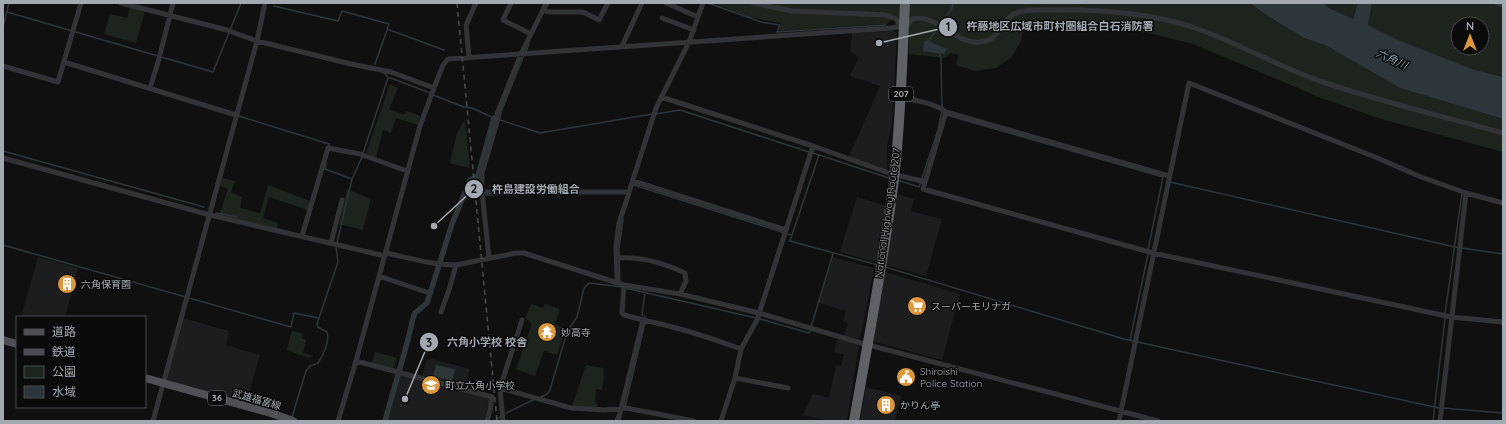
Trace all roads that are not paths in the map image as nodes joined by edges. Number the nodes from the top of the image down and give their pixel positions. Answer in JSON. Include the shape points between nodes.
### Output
{"nodes":[{"id":1,"x":81,"y":3,"type":"edge"},
{"id":2,"x":121,"y":3,"type":"edge"},
{"id":3,"x":173,"y":3,"type":"edge"},
{"id":4,"x":265,"y":3,"type":"edge"},
{"id":5,"x":476,"y":3,"type":"edge"},
{"id":6,"x":511,"y":3,"type":"edge"},
{"id":7,"x":546,"y":3,"type":"edge"},
{"id":8,"x":608,"y":3,"type":"edge"},
{"id":9,"x":642,"y":3,"type":"edge"},
{"id":10,"x":666,"y":3,"type":"edge"},
{"id":11,"x":703,"y":3,"type":"edge"},
{"id":12,"x":753,"y":3,"type":"edge"},
{"id":13,"x":1497,"y":3,"type":"edge"},
{"id":14,"x":1503,"y":5,"type":"edge"},
{"id":15,"x":905,"y":7,"type":"edge"},
{"id":16,"x":545,"y":11,"type":"junction"},
{"id":17,"x":170,"y":15,"type":"junction"},
{"id":18,"x":698,"y":17,"type":"junction"},
{"id":19,"x":662,"y":18,"type":"dead end"},
{"id":20,"x":904,"y":25,"type":"junction"},
{"id":21,"x":694,"y":30,"type":"junction"},
{"id":22,"x":531,"y":34,"type":"junction"},
{"id":23,"x":258,"y":41,"type":"junction"},
{"id":24,"x":689,"y":42,"type":"junction"},
{"id":25,"x":622,"y":46,"type":"junction"},
{"id":26,"x":524,"y":53,"type":"junction"},
{"id":27,"x":469,"y":58,"type":"junction"},
{"id":28,"x":64,"y":62,"type":"junction"},
{"id":29,"x":3,"y":66,"type":"edge"},
{"id":30,"x":150,"y":88,"type":"junction"},
{"id":31,"x":432,"y":92,"type":"junction"},
{"id":32,"x":661,"y":97,"type":"junction"},
{"id":33,"x":900,"y":98,"type":"junction"},
{"id":34,"x":944,"y":110,"type":"junction"},
{"id":35,"x":236,"y":115,"type":"junction"},
{"id":36,"x":1503,"y":133,"type":"edge"},
{"id":37,"x":813,"y":148,"type":"junction"},
{"id":38,"x":3,"y":158,"type":"edge"},
{"id":39,"x":407,"y":171,"type":"junction"},
{"id":40,"x":894,"y":178,"type":"junction"},
{"id":41,"x":1168,"y":179,"type":"junction"},
{"id":42,"x":633,"y":181,"type":"junction"},
{"id":43,"x":922,"y":182,"type":"junction"},
{"id":44,"x":482,"y":192,"type":"junction"},
{"id":45,"x":1466,"y":193,"type":"junction"},
{"id":46,"x":628,"y":195,"type":"dead end"},
{"id":47,"x":342,"y":200,"type":"dead end"},
{"id":48,"x":1503,"y":203,"type":"edge"},
{"id":49,"x":210,"y":215,"type":"junction"},
{"id":50,"x":785,"y":232,"type":"junction"},
{"id":51,"x":302,"y":236,"type":"junction"},
{"id":52,"x":332,"y":243,"type":"junction"},
{"id":53,"x":1150,"y":253,"type":"junction"},
{"id":54,"x":386,"y":254,"type":"junction"},
{"id":55,"x":619,"y":257,"type":"junction"},
{"id":56,"x":489,"y":258,"type":"junction"},
{"id":57,"x":456,"y":265,"type":"junction"},
{"id":58,"x":379,"y":276,"type":"junction"},
{"id":59,"x":621,"y":285,"type":"junction"},
{"id":60,"x":428,"y":293,"type":"dead end"},
{"id":61,"x":680,"y":294,"type":"junction"},
{"id":62,"x":441,"y":312,"type":"dead end"},
{"id":63,"x":758,"y":316,"type":"junction"},
{"id":64,"x":1447,"y":316,"type":"junction"},
{"id":65,"x":522,"y":320,"type":"dead end"},
{"id":66,"x":645,"y":320,"type":"junction"},
{"id":67,"x":1503,"y":322,"type":"edge"},
{"id":68,"x":3,"y":340,"type":"edge"},
{"id":69,"x":16,"y":344,"type":"edge"},
{"id":70,"x":868,"y":344,"type":"junction"},
{"id":71,"x":741,"y":350,"type":"junction"},
{"id":72,"x":356,"y":360,"type":"junction"},
{"id":73,"x":146,"y":378,"type":"edge"},
{"id":74,"x":735,"y":378,"type":"junction"},
{"id":75,"x":162,"y":383,"type":"junction"},
{"id":76,"x":500,"y":388,"type":"junction"},
{"id":77,"x":788,"y":388,"type":"dead end"},
{"id":78,"x":622,"y":410,"type":"junction"},
{"id":79,"x":1121,"y":411,"type":"junction"},
{"id":80,"x":291,"y":420,"type":"edge"},
{"id":81,"x":503,"y":420,"type":"edge"},
{"id":82,"x":152,"y":421,"type":"edge"},
{"id":83,"x":338,"y":421,"type":"edge"},
{"id":84,"x":487,"y":421,"type":"edge"},
{"id":85,"x":618,"y":421,"type":"edge"},
{"id":86,"x":694,"y":421,"type":"edge"},
{"id":87,"x":721,"y":421,"type":"edge"},
{"id":88,"x":854,"y":421,"type":"edge"},
{"id":89,"x":1119,"y":421,"type":"edge"},
{"id":90,"x":1158,"y":421,"type":"edge"},
{"id":91,"x":1440,"y":421,"type":"edge"}],
"edges":[{"from":1,"to":28,"type":"street"},
{"from":2,"to":17,"type":"street"},
{"from":3,"to":17,"type":"street"},
{"from":4,"to":23,"type":"street"},
{"from":5,"to":27,"type":"street","via":[[466,25]]},
{"from":6,"to":22,"type":"street","via":[[503,20]]},
{"from":7,"to":16,"type":"street"},
{"from":8,"to":16,"type":"street","via":[[599,20],[583,12]]},
{"from":9,"to":25,"type":"street"},
{"from":10,"to":18,"type":"street"},
{"from":11,"to":18,"type":"street"},
{"from":12,"to":20,"type":"street","via":[[792,11],[886,15]]},
{"from":13,"to":14,"type":"street"},
{"from":15,"to":20,"type":"highway","name":"National Highway Route 207","number":"207"},
{"from":16,"to":22,"type":"street"},
{"from":17,"to":23,"type":"street"},
{"from":17,"to":30,"type":"street"},
{"from":18,"to":21,"type":"street"},
{"from":19,"to":21,"type":"street"},
{"from":20,"to":24,"type":"street"},
{"from":20,"to":33,"type":"highway","name":"National Highway Route 207","number":"207"},
{"from":20,"to":36,"type":"street","via":[[908,25],[912,19],[929,19],[962,40],[982,42],[990,40],[1011,16],[1022,12],[1084,11],[1159,19],[1199,29],[1328,84]]},
{"from":21,"to":24,"type":"street"},
{"from":22,"to":26,"type":"street"},
{"from":23,"to":31,"type":"street","via":[[391,72]]},
{"from":23,"to":35,"type":"street"},
{"from":24,"to":25,"type":"street"},
{"from":24,"to":32,"type":"street"},
{"from":25,"to":26,"type":"street"},
{"from":26,"to":27,"type":"street"},
{"from":26,"to":44,"type":"street","via":[[497,114],[482,173]]},
{"from":27,"to":31,"type":"street","via":[[446,60]]},
{"from":28,"to":29,"type":"street","via":[[58,82]]},
{"from":28,"to":30,"type":"street"},
{"from":30,"to":35,"type":"street"},
{"from":31,"to":39,"type":"street"},
{"from":32,"to":37,"type":"street"},
{"from":32,"to":42,"type":"street"},
{"from":33,"to":34,"type":"street","via":[[909,98]]},
{"from":33,"to":40,"type":"highway","name":"National Highway Route 207","number":"207"},
{"from":34,"to":41,"type":"street"},
{"from":34,"to":43,"type":"street"},
{"from":35,"to":49,"type":"street"},
{"from":37,"to":40,"type":"street"},
{"from":37,"to":50,"type":"street"},
{"from":38,"to":49,"type":"street"},
{"from":39,"to":51,"type":"street","via":[[363,155],[328,148]]},
{"from":39,"to":54,"type":"street"},
{"from":40,"to":43,"type":"street"},
{"from":40,"to":70,"type":"highway","name":"National Highway Route 207","number":"207"},
{"from":41,"to":45,"type":"street","via":[[1189,83]]},
{"from":41,"to":53,"type":"street"},
{"from":42,"to":44,"type":"street","via":[[629,192]]},
{"from":42,"to":50,"type":"street"},
{"from":43,"to":53,"type":"street","via":[[923,189]]},
{"from":44,"to":56,"type":"street"},
{"from":45,"to":48,"type":"street"},
{"from":45,"to":64,"type":"street"},
{"from":46,"to":55,"type":"street","via":[[618,223]]},
{"from":47,"to":52,"type":"street"},
{"from":49,"to":51,"type":"street"},
{"from":49,"to":75,"type":"street"},
{"from":50,"to":63,"type":"street"},
{"from":51,"to":52,"type":"street"},
{"from":52,"to":54,"type":"street"},
{"from":53,"to":64,"type":"street"},
{"from":53,"to":79,"type":"street","via":[[1136,341]]},
{"from":54,"to":57,"type":"street"},
{"from":54,"to":58,"type":"street"},
{"from":55,"to":59,"type":"street"},
{"from":55,"to":61,"type":"street","via":[[664,263],[685,273],[686,281]]},
{"from":56,"to":57,"type":"street"},
{"from":56,"to":59,"type":"street","via":[[524,253]]},
{"from":57,"to":62,"type":"street"},
{"from":58,"to":60,"type":"street"},
{"from":58,"to":72,"type":"street"},
{"from":59,"to":61,"type":"street"},
{"from":59,"to":66,"type":"street","via":[[622,313]]},
{"from":61,"to":63,"type":"street"},
{"from":63,"to":70,"type":"street"},
{"from":63,"to":71,"type":"street"},
{"from":64,"to":67,"type":"street"},
{"from":64,"to":91,"type":"street"},
{"from":65,"to":76,"type":"street"},
{"from":66,"to":71,"type":"street","via":[[702,335]]},
{"from":66,"to":78,"type":"street"},
{"from":68,"to":69,"type":"main road"},
{"from":70,"to":79,"type":"street"},
{"from":70,"to":88,"type":"highway","name":"National Highway Route 207","number":"207"},
{"from":71,"to":74,"type":"street"},
{"from":72,"to":83,"type":"street"},
{"from":72,"to":84,"type":"street","via":[[492,397]]},
{"from":73,"to":75,"type":"main road","name":"武雄福富線","number":"36"},
{"from":74,"to":77,"type":"street"},
{"from":74,"to":87,"type":"street"},
{"from":75,"to":80,"type":"main road","name":"武雄福富線","number":"36"},
{"from":75,"to":82,"type":"street"},
{"from":76,"to":78,"type":"street","via":[[571,408]]},
{"from":76,"to":81,"type":"street"},
{"from":78,"to":85,"type":"street"},
{"from":78,"to":86,"type":"street"},
{"from":79,"to":89,"type":"street"},
{"from":79,"to":90,"type":"street"}]}
